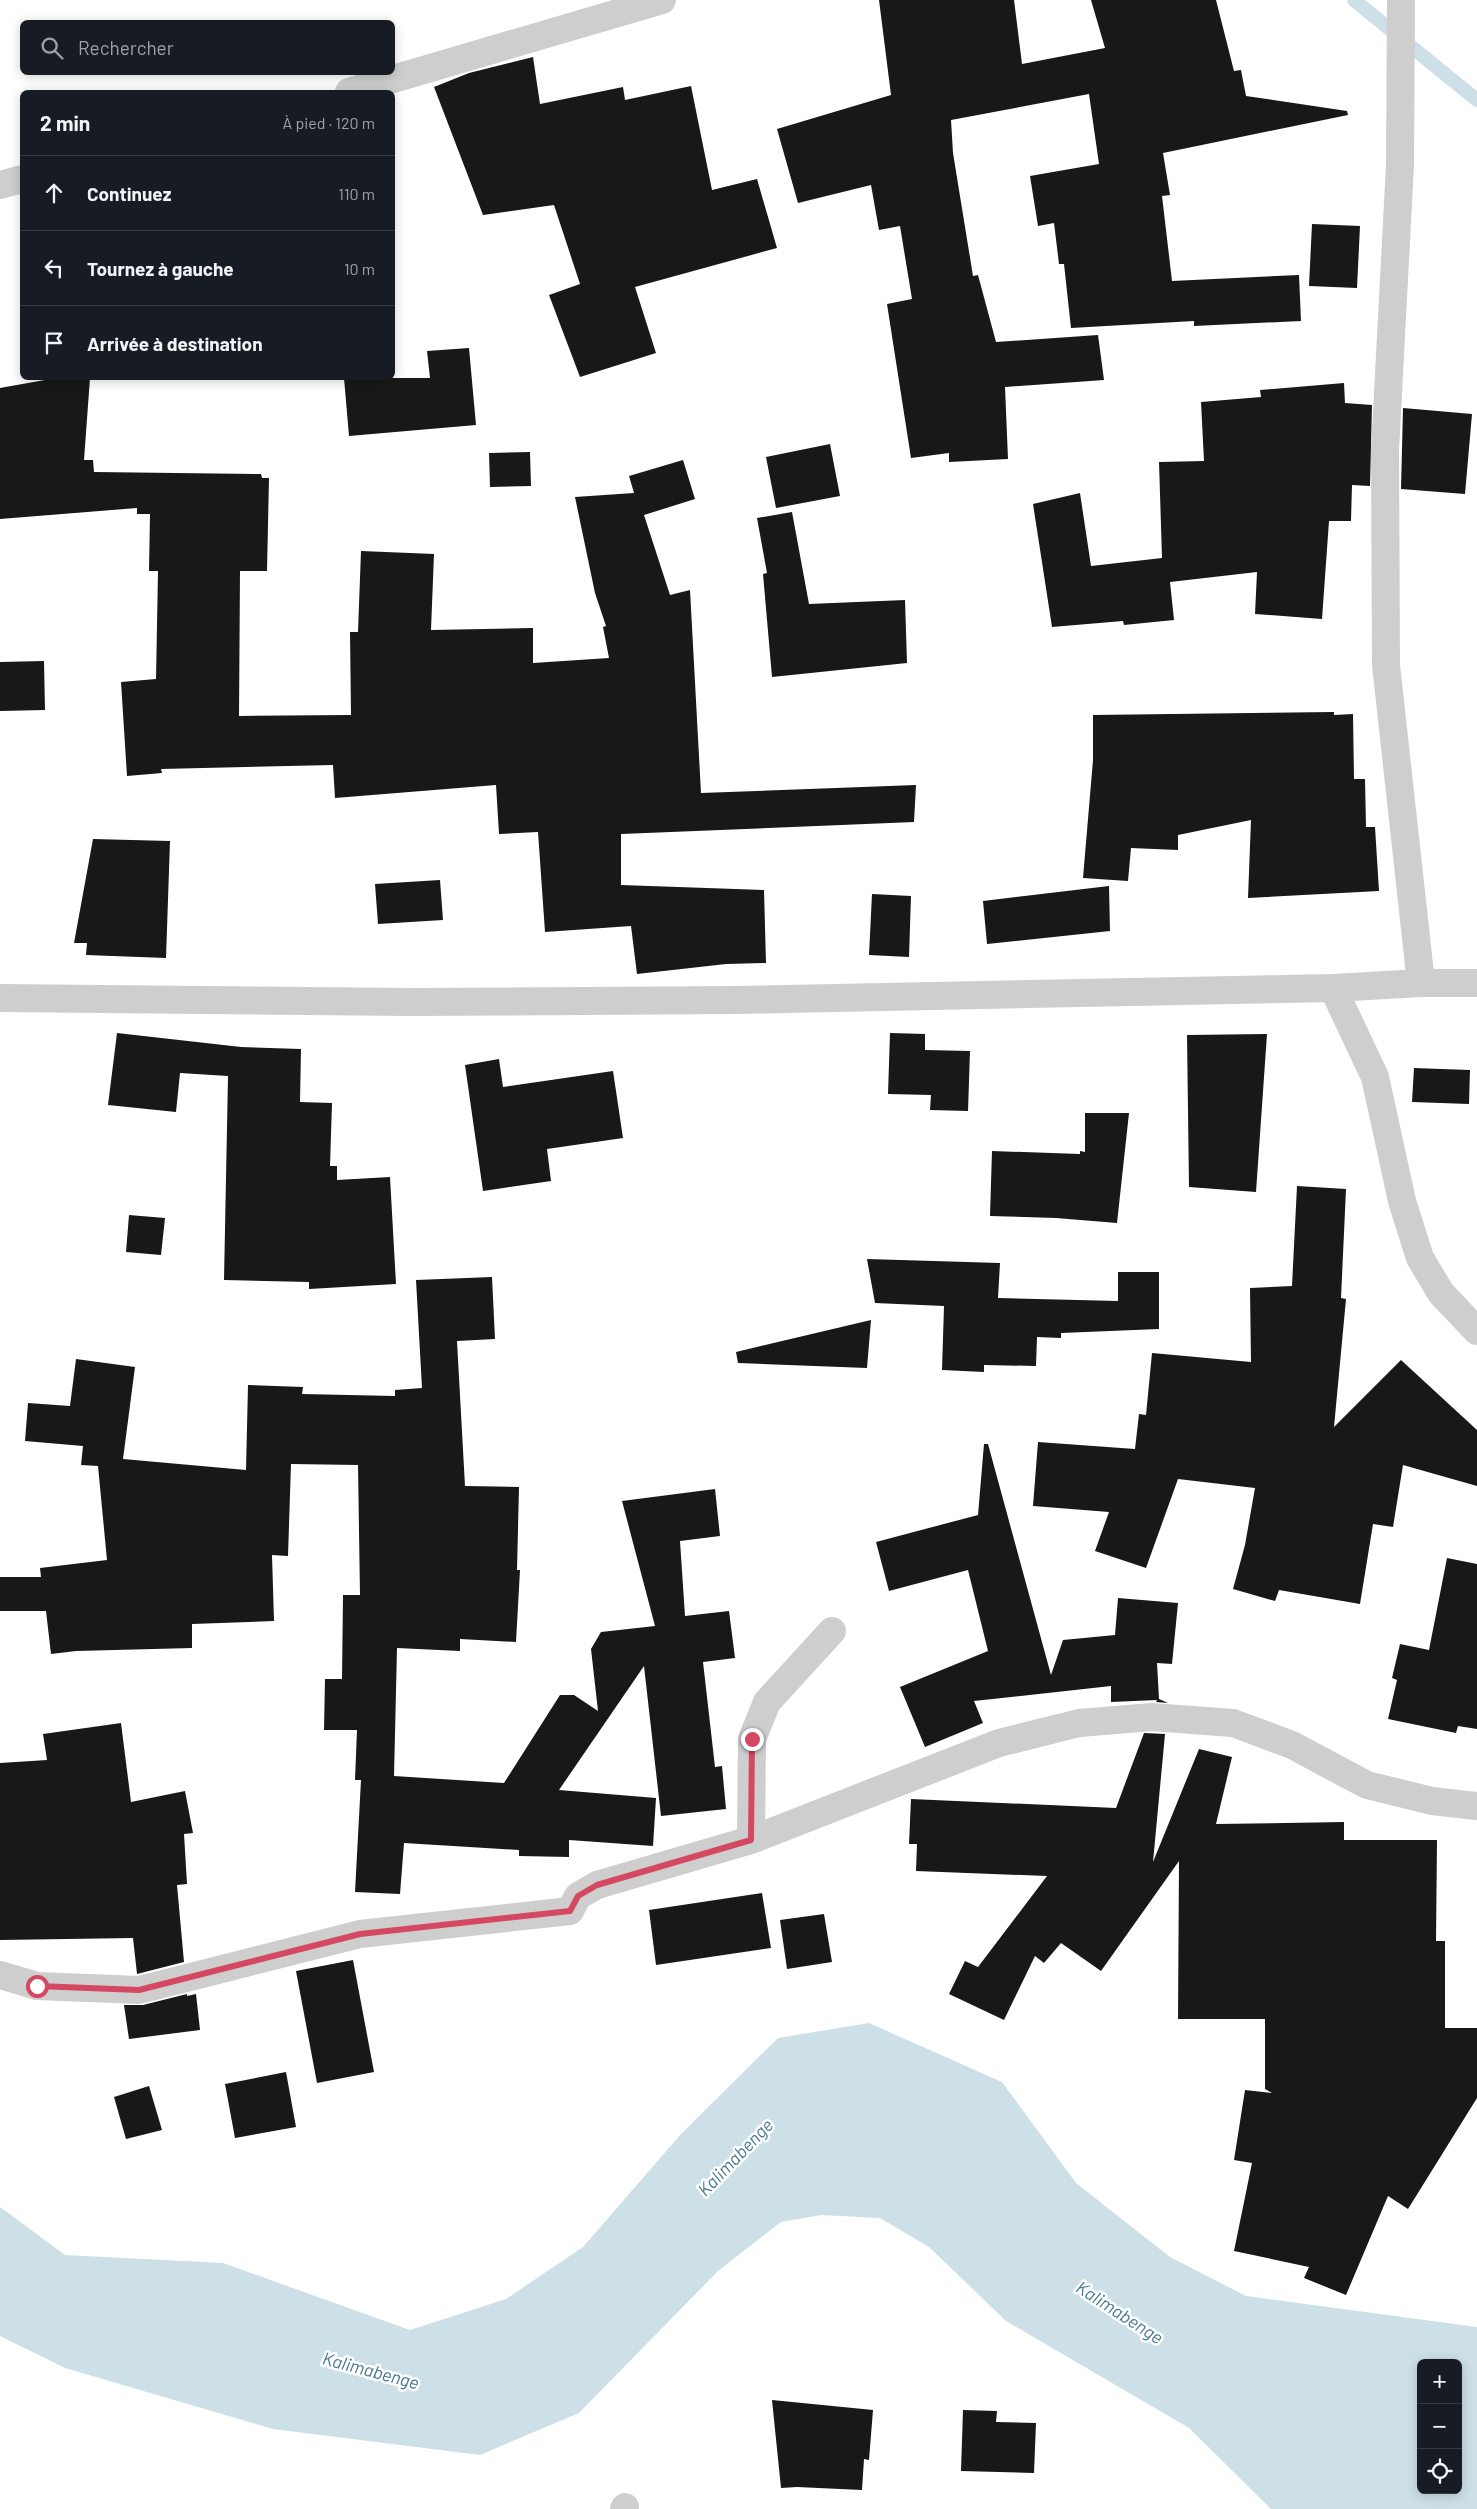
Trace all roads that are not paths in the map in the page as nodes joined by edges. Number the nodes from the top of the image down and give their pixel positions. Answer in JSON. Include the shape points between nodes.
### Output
{"nodes":[{"id":1,"x":662,"y":0,"type":"edge"},
{"id":2,"x":1401,"y":0,"type":"edge"},
{"id":3,"x":356,"y":90,"type":"edge"},
{"id":4,"x":20,"y":179,"type":"edge"},
{"id":5,"x":0,"y":184,"type":"edge"},
{"id":6,"x":1421,"y":983,"type":"junction"},
{"id":7,"x":1477,"y":984,"type":"edge"},
{"id":8,"x":1332,"y":988,"type":"junction"},
{"id":9,"x":0,"y":998,"type":"edge"},
{"id":10,"x":1477,"y":1331,"type":"edge"},
{"id":11,"x":832,"y":1631,"type":"dead end"},
{"id":12,"x":1477,"y":1806,"type":"edge"},
{"id":13,"x":751,"y":1840,"type":"junction"},
{"id":14,"x":0,"y":1975,"type":"edge"}],
"edges":[{"from":1,"to":3,"type":"street"},
{"from":2,"to":6,"type":"street","via":[[1400,164],[1385,450],[1386,665]]},
{"from":4,"to":5,"type":"street"},
{"from":6,"to":7,"type":"street"},
{"from":6,"to":8,"type":"street"},
{"from":8,"to":9,"type":"street","via":[[736,1000],[400,1002]]},
{"from":8,"to":10,"type":"street","via":[[1375,1077],[1402,1201],[1420,1258],[1441,1293]]},
{"from":11,"to":13,"type":"street","via":[[767,1702],[752,1739]]},
{"from":12,"to":13,"type":"street","via":[[1432,1801],[1367,1785],[1292,1745],[1233,1723],[1152,1717],[1079,1723],[999,1743]]},
{"from":13,"to":14,"type":"street","via":[[597,1885],[578,1896],[570,1911],[360,1934],[139,1990],[37,1986]]}]}
